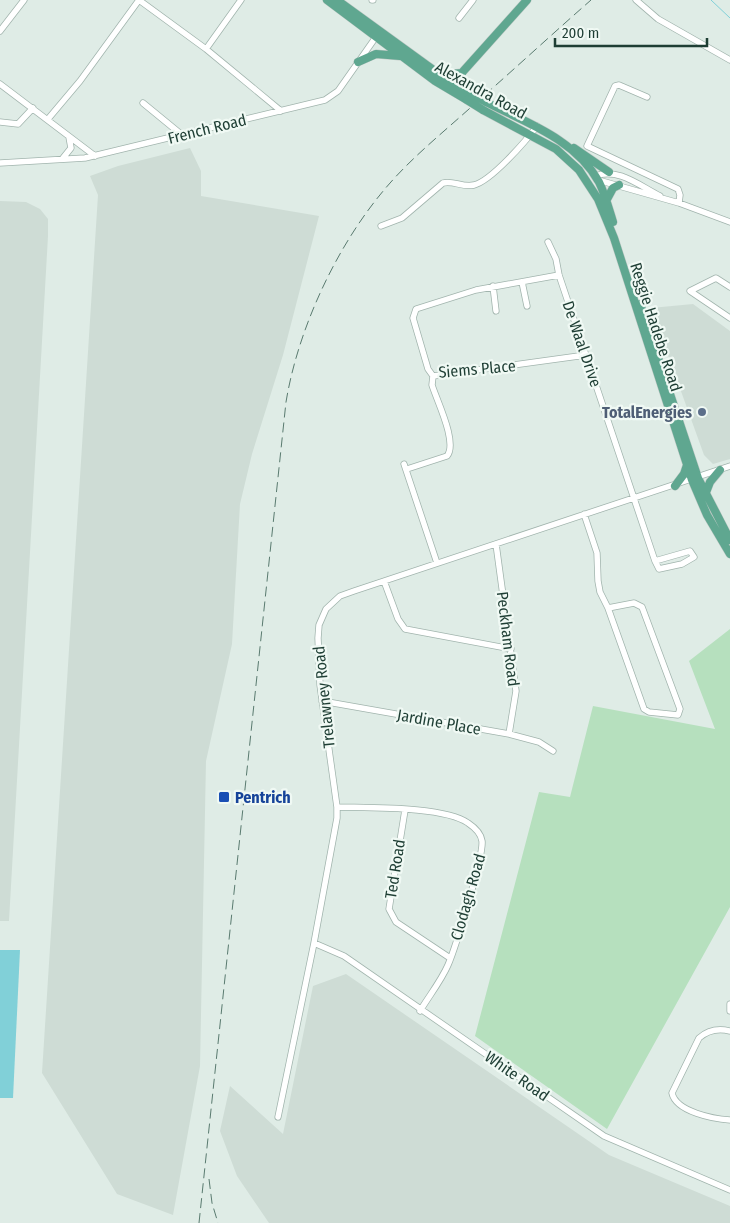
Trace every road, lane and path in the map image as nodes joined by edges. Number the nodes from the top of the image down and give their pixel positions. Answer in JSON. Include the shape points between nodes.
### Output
{"nodes":[{"id":1,"x":24,"y":0,"type":"edge"},
{"id":2,"x":139,"y":0,"type":"edge"},
{"id":3,"x":241,"y":0,"type":"edge"},
{"id":4,"x":327,"y":0,"type":"edge"},
{"id":5,"x":473,"y":0,"type":"edge"},
{"id":6,"x":527,"y":0,"type":"edge"},
{"id":7,"x":636,"y":0,"type":"edge"},
{"id":8,"x":338,"y":2,"type":"edge"},
{"id":9,"x":459,"y":18,"type":"dead end"},
{"id":10,"x":0,"y":31,"type":"edge"},
{"id":11,"x":378,"y":35,"type":"junction"},
{"id":12,"x":206,"y":49,"type":"junction"},
{"id":13,"x":402,"y":57,"type":"junction"},
{"id":14,"x":730,"y":60,"type":"edge"},
{"id":15,"x":358,"y":62,"type":"junction"},
{"id":16,"x":432,"y":69,"type":"junction"},
{"id":17,"x":462,"y":73,"type":"junction"},
{"id":18,"x":0,"y":84,"type":"edge"},
{"id":19,"x":450,"y":87,"type":"junction"},
{"id":20,"x":646,"y":97,"type":"dead end"},
{"id":21,"x":143,"y":104,"type":"dead end"},
{"id":22,"x":485,"y":106,"type":"junction"},
{"id":23,"x":33,"y":108,"type":"junction"},
{"id":24,"x":281,"y":111,"type":"junction"},
{"id":25,"x":48,"y":120,"type":"junction"},
{"id":26,"x":0,"y":122,"type":"edge"},
{"id":27,"x":536,"y":126,"type":"junction"},
{"id":28,"x":531,"y":133,"type":"junction"},
{"id":29,"x":68,"y":134,"type":"junction"},
{"id":30,"x":182,"y":135,"type":"junction"},
{"id":31,"x":565,"y":144,"type":"junction"},
{"id":32,"x":95,"y":156,"type":"junction"},
{"id":33,"x":62,"y":160,"type":"junction"},
{"id":34,"x":0,"y":163,"type":"edge"},
{"id":35,"x":609,"y":172,"type":"junction"},
{"id":36,"x":584,"y":176,"type":"junction"},
{"id":37,"x":595,"y":178,"type":"junction"},
{"id":38,"x":619,"y":185,"type":"junction"},
{"id":39,"x":592,"y":189,"type":"joint"},
{"id":40,"x":664,"y":198,"type":"junction"},
{"id":41,"x":679,"y":203,"type":"junction"},
{"id":42,"x":605,"y":207,"type":"junction"},
{"id":43,"x":730,"y":222,"type":"edge"},
{"id":44,"x":381,"y":226,"type":"dead end"},
{"id":45,"x":548,"y":242,"type":"dead end"},
{"id":46,"x":559,"y":275,"type":"junction"},
{"id":47,"x":522,"y":282,"type":"junction"},
{"id":48,"x":493,"y":286,"type":"junction"},
{"id":49,"x":730,"y":286,"type":"edge"},
{"id":50,"x":527,"y":306,"type":"dead end"},
{"id":51,"x":496,"y":311,"type":"dead end"},
{"id":52,"x":730,"y":318,"type":"edge"},
{"id":53,"x":586,"y":355,"type":"junction"},
{"id":54,"x":433,"y":376,"type":"junction"},
{"id":55,"x":687,"y":465,"type":"junction"},
{"id":56,"x":730,"y":466,"type":"edge"},
{"id":57,"x":720,"y":470,"type":"junction"},
{"id":58,"x":695,"y":479,"type":"junction"},
{"id":59,"x":675,"y":486,"type":"junction"},
{"id":60,"x":705,"y":495,"type":"junction"},
{"id":61,"x":633,"y":498,"type":"junction"},
{"id":62,"x":584,"y":514,"type":"junction"},
{"id":63,"x":730,"y":540,"type":"edge"},
{"id":64,"x":496,"y":544,"type":"junction"},
{"id":65,"x":730,"y":554,"type":"edge"},
{"id":66,"x":655,"y":561,"type":"junction"},
{"id":67,"x":437,"y":563,"type":"junction"},
{"id":68,"x":384,"y":581,"type":"junction"},
{"id":69,"x":608,"y":608,"type":"junction"},
{"id":70,"x":510,"y":649,"type":"junction"},
{"id":71,"x":322,"y":701,"type":"junction"},
{"id":72,"x":509,"y":734,"type":"junction"},
{"id":73,"x":553,"y":751,"type":"dead end"},
{"id":74,"x":337,"y":807,"type":"junction"},
{"id":75,"x":405,"y":810,"type":"junction"},
{"id":76,"x":314,"y":942,"type":"junction"},
{"id":77,"x":450,"y":958,"type":"junction"},
{"id":78,"x":730,"y":1004,"type":"edge"},
{"id":79,"x":420,"y":1010,"type":"junction"},
{"id":80,"x":730,"y":1011,"type":"edge"},
{"id":81,"x":730,"y":1031,"type":"edge"},
{"id":82,"x":278,"y":1117,"type":"dead end"},
{"id":83,"x":730,"y":1120,"type":"edge"},
{"id":84,"x":730,"y":1190,"type":"edge"}],
"edges":[{"from":1,"to":10,"type":"street"},
{"from":2,"to":12,"type":"street"},
{"from":2,"to":25,"type":"street"},
{"from":3,"to":12,"type":"street"},
{"from":4,"to":8,"type":"main road","name":"Alexandra Road"},
{"from":5,"to":9,"type":"street"},
{"from":6,"to":17,"type":"main road"},
{"from":7,"to":14,"type":"street","via":[[658,19]]},
{"from":8,"to":11,"type":"main road","name":"Alexandra Road"},
{"from":11,"to":13,"type":"main road","name":"Alexandra Road"},
{"from":11,"to":15,"type":"street","name":"French Road"},
{"from":11,"to":16,"type":"main road","name":"Alexandra Road"},
{"from":12,"to":24,"type":"street"},
{"from":13,"to":15,"type":"main road","via":[[376,54]]},
{"from":13,"to":19,"type":"main road","name":"Alexandra Road"},
{"from":15,"to":24,"type":"street","name":"French Road","via":[[331,98]]},
{"from":16,"to":17,"type":"main road","via":[[450,74]]},
{"from":16,"to":19,"type":"main road","name":"Alexandra Road"},
{"from":17,"to":19,"type":"main road"},
{"from":18,"to":23,"type":"street"},
{"from":19,"to":22,"type":"main road","name":"Alexandra Road","bridge":true},
{"from":20,"to":41,"type":"street","via":[[619,85],[614,86],[587,146],[678,189]]},
{"from":21,"to":30,"type":"street"},
{"from":22,"to":27,"type":"main road","name":"Alexandra Road"},
{"from":22,"to":28,"type":"main road","name":"Alexandra Road"},
{"from":23,"to":25,"type":"street"},
{"from":23,"to":26,"type":"street","via":[[18,124]]},
{"from":24,"to":30,"type":"street","name":"French Road"},
{"from":25,"to":29,"type":"street"},
{"from":27,"to":28,"type":"street"},
{"from":27,"to":31,"type":"main road","name":"Alexandra Road"},
{"from":28,"to":36,"type":"main road","name":"Alexandra Road","via":[[556,148]]},
{"from":28,"to":44,"type":"street","via":[[479,183],[443,183],[402,218]]},
{"from":29,"to":32,"type":"street"},
{"from":29,"to":33,"type":"street","via":[[72,148]]},
{"from":30,"to":32,"type":"street","name":"French Road"},
{"from":31,"to":35,"type":"main road"},
{"from":31,"to":37,"type":"main road","name":"Alexandra Road"},
{"from":32,"to":33,"type":"street","name":"French Road"},
{"from":33,"to":34,"type":"street","name":"French Road"},
{"from":35,"to":37,"type":"street"},
{"from":35,"to":40,"type":"street"},
{"from":36,"to":37,"type":"main road"},
{"from":36,"to":39,"type":"main road","name":"Alexandra Road"},
{"from":37,"to":38,"type":"street"},
{"from":37,"to":42,"type":"main road","name":"Reggie Hadebe Road"},
{"from":38,"to":40,"type":"street"},
{"from":38,"to":42,"type":"main road","via":[[613,188]]},
{"from":39,"to":42,"type":"main road","name":"Reggie Hadebe Road"},
{"from":40,"to":41,"type":"street"},
{"from":41,"to":43,"type":"street"},
{"from":42,"to":55,"type":"main road","name":"Reggie Hadebe Road"},
{"from":42,"to":58,"type":"main road","name":"Reggie Hadebe Road"},
{"from":45,"to":46,"type":"street","name":"De Waal Drive"},
{"from":46,"to":47,"type":"street"},
{"from":46,"to":53,"type":"street","name":"De Waal Drive"},
{"from":47,"to":48,"type":"street"},
{"from":47,"to":50,"type":"street"},
{"from":48,"to":51,"type":"street"},
{"from":48,"to":54,"type":"street","name":"Siems Place","via":[[422,306],[414,312],[421,346]]},
{"from":49,"to":52,"type":"street","via":[[716,278],[690,291]]},
{"from":53,"to":54,"type":"street","name":"Siems Place"},
{"from":53,"to":61,"type":"street","name":"De Waal Drive"},
{"from":54,"to":67,"type":"street","via":[[432,384],[450,438],[451,451],[447,456],[406,467]]},
{"from":55,"to":58,"type":"main road","name":"Reggie Hadebe Road"},
{"from":55,"to":59,"type":"main road"},
{"from":56,"to":57,"type":"street","name":"Trelawney Road"},
{"from":57,"to":58,"type":"street","name":"Trelawney Road"},
{"from":57,"to":60,"type":"main road"},
{"from":58,"to":59,"type":"street","name":"Trelawney Road"},
{"from":58,"to":60,"type":"main road","name":"Reggie Hadebe Road"},
{"from":58,"to":65,"type":"main road","name":"Reggie Hadebe Road","via":[[710,521]]},
{"from":59,"to":61,"type":"street","name":"Trelawney Road"},
{"from":60,"to":63,"type":"main road","name":"Reggie Hadebe Road"},
{"from":61,"to":62,"type":"street","name":"Trelawney Road"},
{"from":61,"to":66,"type":"street","name":"De Waal Drive"},
{"from":62,"to":64,"type":"street","name":"Trelawney Road"},
{"from":62,"to":69,"type":"street","via":[[596,546],[599,587]]},
{"from":64,"to":67,"type":"street","name":"Trelawney Road"},
{"from":64,"to":70,"type":"street","name":"Peckham Road"},
{"from":66,"to":66,"type":"street","via":[[690,551],[694,557],[660,570]]},
{"from":67,"to":68,"type":"street","name":"Trelawney Road"},
{"from":68,"to":70,"type":"street","via":[[405,629]]},
{"from":68,"to":71,"type":"street","name":"Trelawney Road","via":[[340,596],[321,618],[318,653]]},
{"from":69,"to":69,"type":"street","via":[[644,709],[678,715],[680,709],[642,607],[634,602]]},
{"from":70,"to":72,"type":"street","name":"Peckham Road","via":[[516,691]]},
{"from":71,"to":72,"type":"street","name":"Jardine Place"},
{"from":71,"to":74,"type":"street","name":"Trelawney Road"},
{"from":72,"to":73,"type":"street","name":"Jardine Place","via":[[539,742]]},
{"from":74,"to":75,"type":"street","name":"Clodagh Road"},
{"from":74,"to":76,"type":"street","name":"Trelawney Road"},
{"from":75,"to":77,"type":"street","name":"Ted Road","via":[[389,909],[396,922]]},
{"from":75,"to":77,"type":"street","name":"Clodagh Road","via":[[463,820],[480,836],[482,847]]},
{"from":76,"to":79,"type":"street","name":"White Road","via":[[344,956]]},
{"from":76,"to":82,"type":"street","name":"Trelawney Road"},
{"from":77,"to":79,"type":"street","name":"Clodagh Road"},
{"from":78,"to":80,"type":"street"},
{"from":79,"to":84,"type":"street","name":"White Road","via":[[604,1136]]},
{"from":81,"to":83,"type":"street","via":[[714,1029],[699,1038],[672,1093],[682,1106],[708,1118]]}]}
